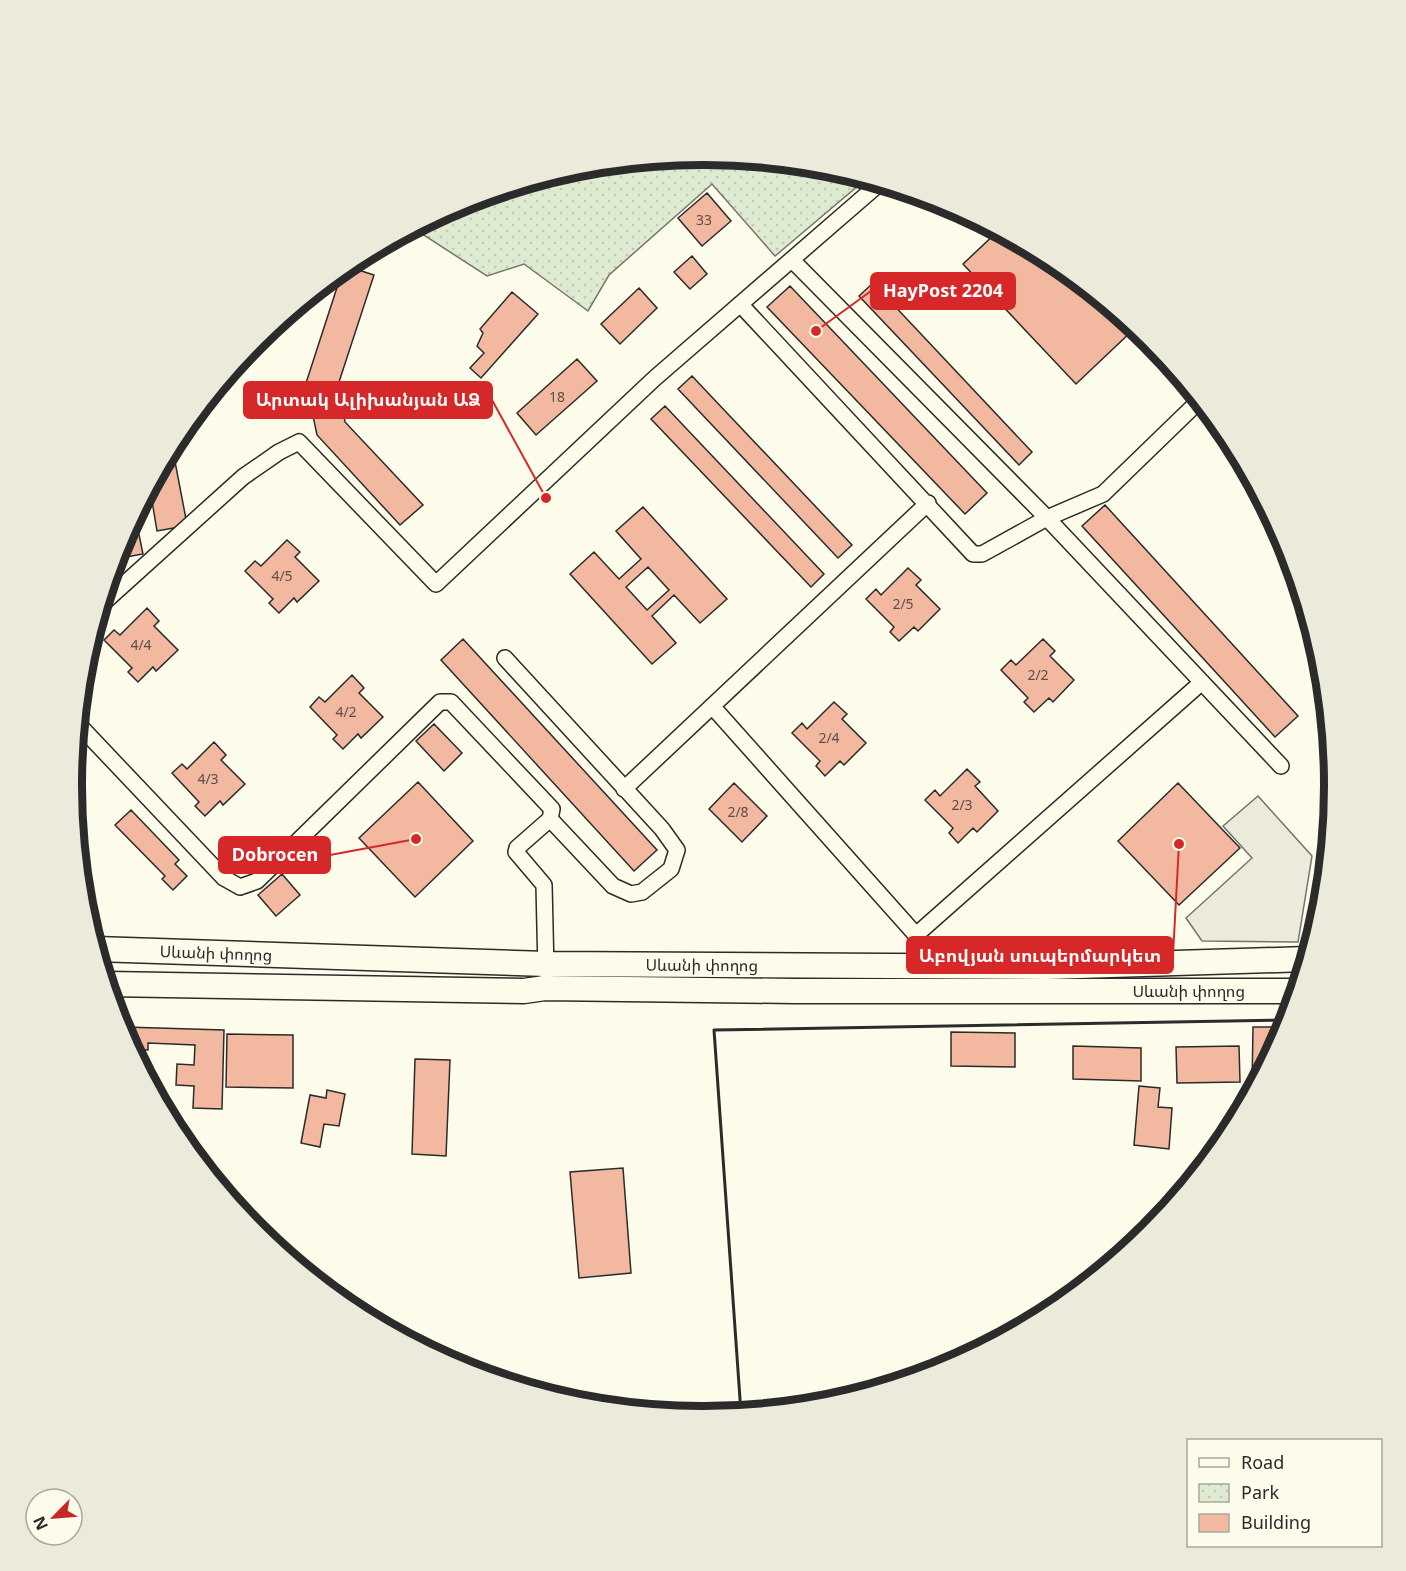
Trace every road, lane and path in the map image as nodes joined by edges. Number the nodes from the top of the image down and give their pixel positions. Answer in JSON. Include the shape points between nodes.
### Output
{"nodes":[{"id":1,"x":873,"y":189,"type":"edge"},
{"id":2,"x":792,"y":260,"type":"junction"},
{"id":3,"x":740,"y":304,"type":"junction"},
{"id":4,"x":1193,"y":406,"type":"edge"},
{"id":5,"x":928,"y":503,"type":"junction"},
{"id":6,"x":1047,"y":518,"type":"junction"},
{"id":7,"x":112,"y":596,"type":"edge"},
{"id":8,"x":505,"y":658,"type":"dead end"},
{"id":9,"x":1202,"y":682,"type":"junction"},
{"id":10,"x":711,"y":706,"type":"junction"},
{"id":11,"x":85,"y":732,"type":"edge"},
{"id":12,"x":1281,"y":766,"type":"dead end"},
{"id":13,"x":624,"y":789,"type":"junction"},
{"id":14,"x":550,"y":819,"type":"junction"},
{"id":15,"x":916,"y":935,"type":"junction"},
{"id":16,"x":105,"y":949,"type":"edge"},
{"id":17,"x":1298,"y":959,"type":"edge"},
{"id":18,"x":546,"y":964,"type":"junction"},
{"id":19,"x":918,"y":966,"type":"junction"},
{"id":20,"x":115,"y":984,"type":"edge"},
{"id":21,"x":545,"y":988,"type":"junction"},
{"id":22,"x":1289,"y":991,"type":"edge"}],
"edges":[{"from":1,"to":2,"type":"street"},
{"from":2,"to":3,"type":"street"},
{"from":2,"to":6,"type":"street"},
{"from":3,"to":5,"type":"street"},
{"from":3,"to":7,"type":"street","via":[[655,378],[436,584],[299,442],[243,477]]},
{"from":4,"to":6,"type":"street","via":[[1103,494]]},
{"from":5,"to":6,"type":"street","via":[[973,554],[982,554]]},
{"from":5,"to":10,"type":"street"},
{"from":6,"to":9,"type":"street"},
{"from":8,"to":13,"type":"street"},
{"from":9,"to":12,"type":"street"},
{"from":9,"to":15,"type":"street"},
{"from":10,"to":13,"type":"street"},
{"from":10,"to":15,"type":"street"},
{"from":11,"to":14,"type":"street","via":[[224,878],[240,887],[257,881],[445,700],[552,809]]},
{"from":13,"to":14,"type":"street","via":[[677,850],[671,869],[642,892],[631,894],[613,886]]},
{"from":14,"to":18,"type":"street","via":[[516,852],[544,885]]},
{"from":15,"to":19,"type":"street"},
{"from":16,"to":18,"type":"main road","name":"Սևանի փողոց"},
{"from":17,"to":19,"type":"main road","name":"Սևանի փողոց","via":[[1047,967]]},
{"from":18,"to":19,"type":"main road","name":"Սևանի փողոց"},
{"from":18,"to":21,"type":"street"},
{"from":20,"to":21,"type":"main road","name":"Սևանի փողոց","via":[[524,991]]},
{"from":21,"to":22,"type":"main road","name":"Սևանի փողոց"}]}
